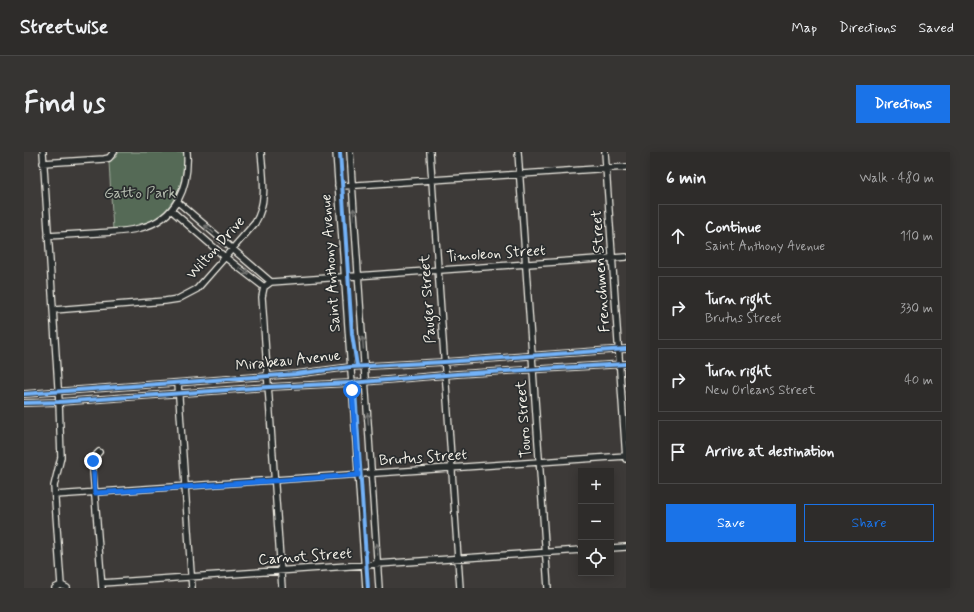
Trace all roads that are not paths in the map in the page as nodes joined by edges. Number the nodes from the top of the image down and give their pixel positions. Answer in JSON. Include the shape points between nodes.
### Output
{"nodes":[{"id":1,"x":43,"y":152,"type":"edge"},
{"id":2,"x":114,"y":152,"type":"edge"},
{"id":3,"x":187,"y":152,"type":"edge"},
{"id":4,"x":261,"y":152,"type":"edge"},
{"id":5,"x":336,"y":152,"type":"edge"},
{"id":6,"x":350,"y":152,"type":"edge"},
{"id":7,"x":430,"y":152,"type":"edge"},
{"id":8,"x":518,"y":152,"type":"edge"},
{"id":9,"x":605,"y":152,"type":"edge"},
{"id":10,"x":43,"y":163,"type":"junction"},
{"id":11,"x":626,"y":167,"type":"edge"},
{"id":12,"x":606,"y":168,"type":"junction"},
{"id":13,"x":519,"y":174,"type":"junction"},
{"id":14,"x":432,"y":180,"type":"junction"},
{"id":15,"x":338,"y":186,"type":"junction"},
{"id":16,"x":352,"y":186,"type":"junction"},
{"id":17,"x":178,"y":202,"type":"junction"},
{"id":18,"x":172,"y":210,"type":"junction"},
{"id":19,"x":48,"y":236,"type":"junction"},
{"id":20,"x":232,"y":249,"type":"junction"},
{"id":21,"x":225,"y":257,"type":"junction"},
{"id":22,"x":626,"y":257,"type":"edge"},
{"id":23,"x":612,"y":258,"type":"junction"},
{"id":24,"x":525,"y":264,"type":"junction"},
{"id":25,"x":438,"y":270,"type":"junction"},
{"id":26,"x":358,"y":276,"type":"junction"},
{"id":27,"x":344,"y":277,"type":"junction"},
{"id":28,"x":271,"y":282,"type":"junction"},
{"id":29,"x":264,"y":287,"type":"junction"},
{"id":30,"x":54,"y":310,"type":"junction"},
{"id":31,"x":626,"y":349,"type":"edge"},
{"id":32,"x":618,"y":350,"type":"junction"},
{"id":33,"x":532,"y":355,"type":"junction"},
{"id":34,"x":444,"y":362,"type":"junction"},
{"id":35,"x":619,"y":364,"type":"junction"},
{"id":36,"x":626,"y":364,"type":"edge"},
{"id":37,"x":364,"y":366,"type":"junction"},
{"id":38,"x":350,"y":367,"type":"junction"},
{"id":39,"x":532,"y":369,"type":"junction"},
{"id":40,"x":445,"y":375,"type":"junction"},
{"id":41,"x":268,"y":376,"type":"junction"},
{"id":42,"x":178,"y":382,"type":"junction"},
{"id":43,"x":366,"y":382,"type":"junction"},
{"id":44,"x":351,"y":383,"type":"junction"},
{"id":45,"x":269,"y":387,"type":"junction"},
{"id":46,"x":59,"y":390,"type":"junction"},
{"id":47,"x":24,"y":394,"type":"edge"},
{"id":48,"x":178,"y":394,"type":"junction"},
{"id":49,"x":59,"y":402,"type":"junction"},
{"id":50,"x":24,"y":403,"type":"edge"},
{"id":51,"x":99,"y":452,"type":"dead end"},
{"id":52,"x":626,"y":456,"type":"edge"},
{"id":53,"x":626,"y":459,"type":"edge"},
{"id":54,"x":539,"y":462,"type":"junction"},
{"id":55,"x":452,"y":468,"type":"junction"},
{"id":56,"x":372,"y":474,"type":"junction"},
{"id":57,"x":358,"y":475,"type":"junction"},
{"id":58,"x":275,"y":480,"type":"junction"},
{"id":59,"x":185,"y":486,"type":"junction"},
{"id":60,"x":95,"y":493,"type":"junction"},
{"id":61,"x":55,"y":495,"type":"junction"},
{"id":62,"x":626,"y":547,"type":"edge"},
{"id":63,"x":614,"y":548,"type":"edge"},
{"id":64,"x":578,"y":550,"type":"edge"},
{"id":65,"x":545,"y":552,"type":"junction"},
{"id":66,"x":458,"y":558,"type":"junction"},
{"id":67,"x":378,"y":564,"type":"junction"},
{"id":68,"x":364,"y":565,"type":"junction"},
{"id":69,"x":281,"y":570,"type":"junction"},
{"id":70,"x":192,"y":577,"type":"junction"},
{"id":71,"x":61,"y":585,"type":"junction"},
{"id":72,"x":102,"y":585,"type":"edge"},
{"id":73,"x":55,"y":588,"type":"edge"},
{"id":74,"x":67,"y":588,"type":"edge"},
{"id":75,"x":192,"y":588,"type":"edge"},
{"id":76,"x":282,"y":588,"type":"edge"},
{"id":77,"x":366,"y":588,"type":"edge"},
{"id":78,"x":380,"y":588,"type":"edge"},
{"id":79,"x":460,"y":588,"type":"edge"},
{"id":80,"x":548,"y":588,"type":"edge"}],
"edges":[{"from":1,"to":10,"type":"street"},
{"from":2,"to":10,"type":"street","via":[[109,158],[104,159]]},
{"from":3,"to":17,"type":"street","via":[[187,175]]},
{"from":4,"to":20,"type":"street","name":"Wilton Drive","via":[[263,206],[256,223]]},
{"from":5,"to":15,"type":"street","name":"Saint Anthony Avenue"},
{"from":6,"to":16,"type":"street","name":"Saint Anthony Avenue"},
{"from":7,"to":14,"type":"street","name":"Pauger Street"},
{"from":8,"to":13,"type":"street","name":"Touro Street"},
{"from":9,"to":12,"type":"street","name":"Frenchmen Street"},
{"from":10,"to":19,"type":"street"},
{"from":11,"to":12,"type":"street"},
{"from":12,"to":13,"type":"street"},
{"from":12,"to":23,"type":"street","name":"Frenchmen Street"},
{"from":13,"to":14,"type":"street"},
{"from":13,"to":24,"type":"street","name":"Touro Street"},
{"from":14,"to":16,"type":"street"},
{"from":14,"to":25,"type":"street","name":"Pauger Street"},
{"from":15,"to":16,"type":"street"},
{"from":15,"to":27,"type":"street","name":"Saint Anthony Avenue"},
{"from":26,"to":16,"type":"street","name":"Saint Anthony Avenue","one_way":true},
{"from":17,"to":18,"type":"street"},
{"from":20,"to":17,"type":"street","one_way":true},
{"from":18,"to":19,"type":"street","via":[[141,228]]},
{"from":18,"to":21,"type":"street"},
{"from":19,"to":30,"type":"street"},
{"from":20,"to":21,"type":"street","name":"Wilton Drive"},
{"from":20,"to":28,"type":"street"},
{"from":21,"to":29,"type":"street","one_way":true},
{"from":21,"to":30,"type":"street","name":"Wilton Drive","via":[[197,289],[178,299]]},
{"from":22,"to":23,"type":"street","name":"Timoleon Street"},
{"from":23,"to":24,"type":"street","name":"Timoleon Street"},
{"from":23,"to":32,"type":"street","name":"Frenchmen Street"},
{"from":24,"to":25,"type":"street","name":"Timoleon Street"},
{"from":24,"to":33,"type":"street","name":"Touro Street"},
{"from":25,"to":26,"type":"street","name":"Timoleon Street"},
{"from":25,"to":34,"type":"street","name":"Pauger Street"},
{"from":26,"to":27,"type":"street","name":"Timoleon Street"},
{"from":37,"to":26,"type":"street","name":"Saint Anthony Avenue","one_way":true},
{"from":27,"to":28,"type":"street","name":"Timoleon Street"},
{"from":27,"to":38,"type":"street","name":"Saint Anthony Avenue"},
{"from":28,"to":29,"type":"street"},
{"from":29,"to":41,"type":"street","via":[[262,297]]},
{"from":30,"to":46,"type":"street"},
{"from":31,"to":32,"type":"street","name":"Mirabeau Avenue"},
{"from":32,"to":33,"type":"street","name":"Mirabeau Avenue"},
{"from":32,"to":35,"type":"street","name":"Frenchmen Street"},
{"from":33,"to":34,"type":"street","name":"Mirabeau Avenue"},
{"from":33,"to":39,"type":"street","name":"Touro Street"},
{"from":34,"to":37,"type":"street","name":"Mirabeau Avenue"},
{"from":34,"to":40,"type":"street","name":"Pauger Street"},
{"from":35,"to":36,"type":"street","name":"Mirabeau Avenue"},
{"from":35,"to":39,"type":"street","name":"Mirabeau Avenue"},
{"from":35,"to":52,"type":"street","name":"Frenchmen Street"},
{"from":37,"to":38,"type":"street","name":"Mirabeau Avenue"},
{"from":37,"to":43,"type":"street","name":"Saint Anthony Avenue"},
{"from":38,"to":41,"type":"street","name":"Mirabeau Avenue"},
{"from":38,"to":44,"type":"street","name":"Saint Anthony Avenue"},
{"from":39,"to":40,"type":"street","name":"Mirabeau Avenue"},
{"from":39,"to":54,"type":"street","name":"Touro Street"},
{"from":40,"to":43,"type":"street","name":"Mirabeau Avenue"},
{"from":40,"to":55,"type":"street","name":"Pauger Street"},
{"from":41,"to":42,"type":"street","name":"Mirabeau Avenue"},
{"from":41,"to":45,"type":"street"},
{"from":42,"to":46,"type":"street","name":"Mirabeau Avenue"},
{"from":42,"to":48,"type":"street"},
{"from":43,"to":44,"type":"street","name":"Mirabeau Avenue"},
{"from":56,"to":43,"type":"street","name":"Saint Anthony Avenue","one_way":true},
{"from":44,"to":45,"type":"street","name":"Mirabeau Avenue"},
{"from":44,"to":57,"type":"street","name":"Saint Anthony Avenue"},
{"from":45,"to":48,"type":"street","name":"Mirabeau Avenue"},
{"from":45,"to":58,"type":"street"},
{"from":46,"to":47,"type":"street","name":"Mirabeau Avenue"},
{"from":46,"to":49,"type":"street"},
{"from":48,"to":49,"type":"street","name":"Mirabeau Avenue"},
{"from":48,"to":59,"type":"street"},
{"from":49,"to":50,"type":"street","name":"Mirabeau Avenue"},
{"from":49,"to":61,"type":"street","via":[[61,457],[54,486]]},
{"from":51,"to":60,"type":"street","via":[[93,461]]},
{"from":52,"to":53,"type":"street","name":"Frenchmen Street"},
{"from":52,"to":54,"type":"street","name":"Brutus Street"},
{"from":54,"to":55,"type":"street","name":"Brutus Street"},
{"from":54,"to":65,"type":"street","name":"Touro Street"},
{"from":55,"to":56,"type":"street","name":"Brutus Street"},
{"from":55,"to":66,"type":"street","name":"Pauger Street"},
{"from":56,"to":57,"type":"street","name":"Brutus Street"},
{"from":67,"to":56,"type":"street","name":"Saint Anthony Avenue","one_way":true},
{"from":57,"to":58,"type":"street","name":"Brutus Street"},
{"from":57,"to":68,"type":"street","name":"Saint Anthony Avenue"},
{"from":58,"to":59,"type":"street","name":"Brutus Street"},
{"from":58,"to":69,"type":"street"},
{"from":59,"to":60,"type":"street","name":"Brutus Street"},
{"from":59,"to":70,"type":"street"},
{"from":60,"to":61,"type":"street","name":"Brutus Street"},
{"from":60,"to":72,"type":"street"},
{"from":61,"to":71,"type":"street"},
{"from":62,"to":63,"type":"street"},
{"from":64,"to":65,"type":"street","name":"Carnot Street"},
{"from":65,"to":66,"type":"street","name":"Carnot Street"},
{"from":65,"to":80,"type":"street","name":"Touro Street"},
{"from":66,"to":67,"type":"street","name":"Carnot Street"},
{"from":66,"to":79,"type":"street","name":"Pauger Street"},
{"from":67,"to":68,"type":"street","name":"Carnot Street"},
{"from":67,"to":78,"type":"street","name":"Saint Anthony Avenue"},
{"from":68,"to":69,"type":"street","name":"Carnot Street"},
{"from":68,"to":77,"type":"street","name":"Saint Anthony Avenue"},
{"from":69,"to":70,"type":"street","name":"Carnot Street"},
{"from":69,"to":76,"type":"street"},
{"from":70,"to":72,"type":"street","name":"Carnot Street"},
{"from":70,"to":75,"type":"street"},
{"from":71,"to":73,"type":"street"},
{"from":71,"to":74,"type":"street"}]}
